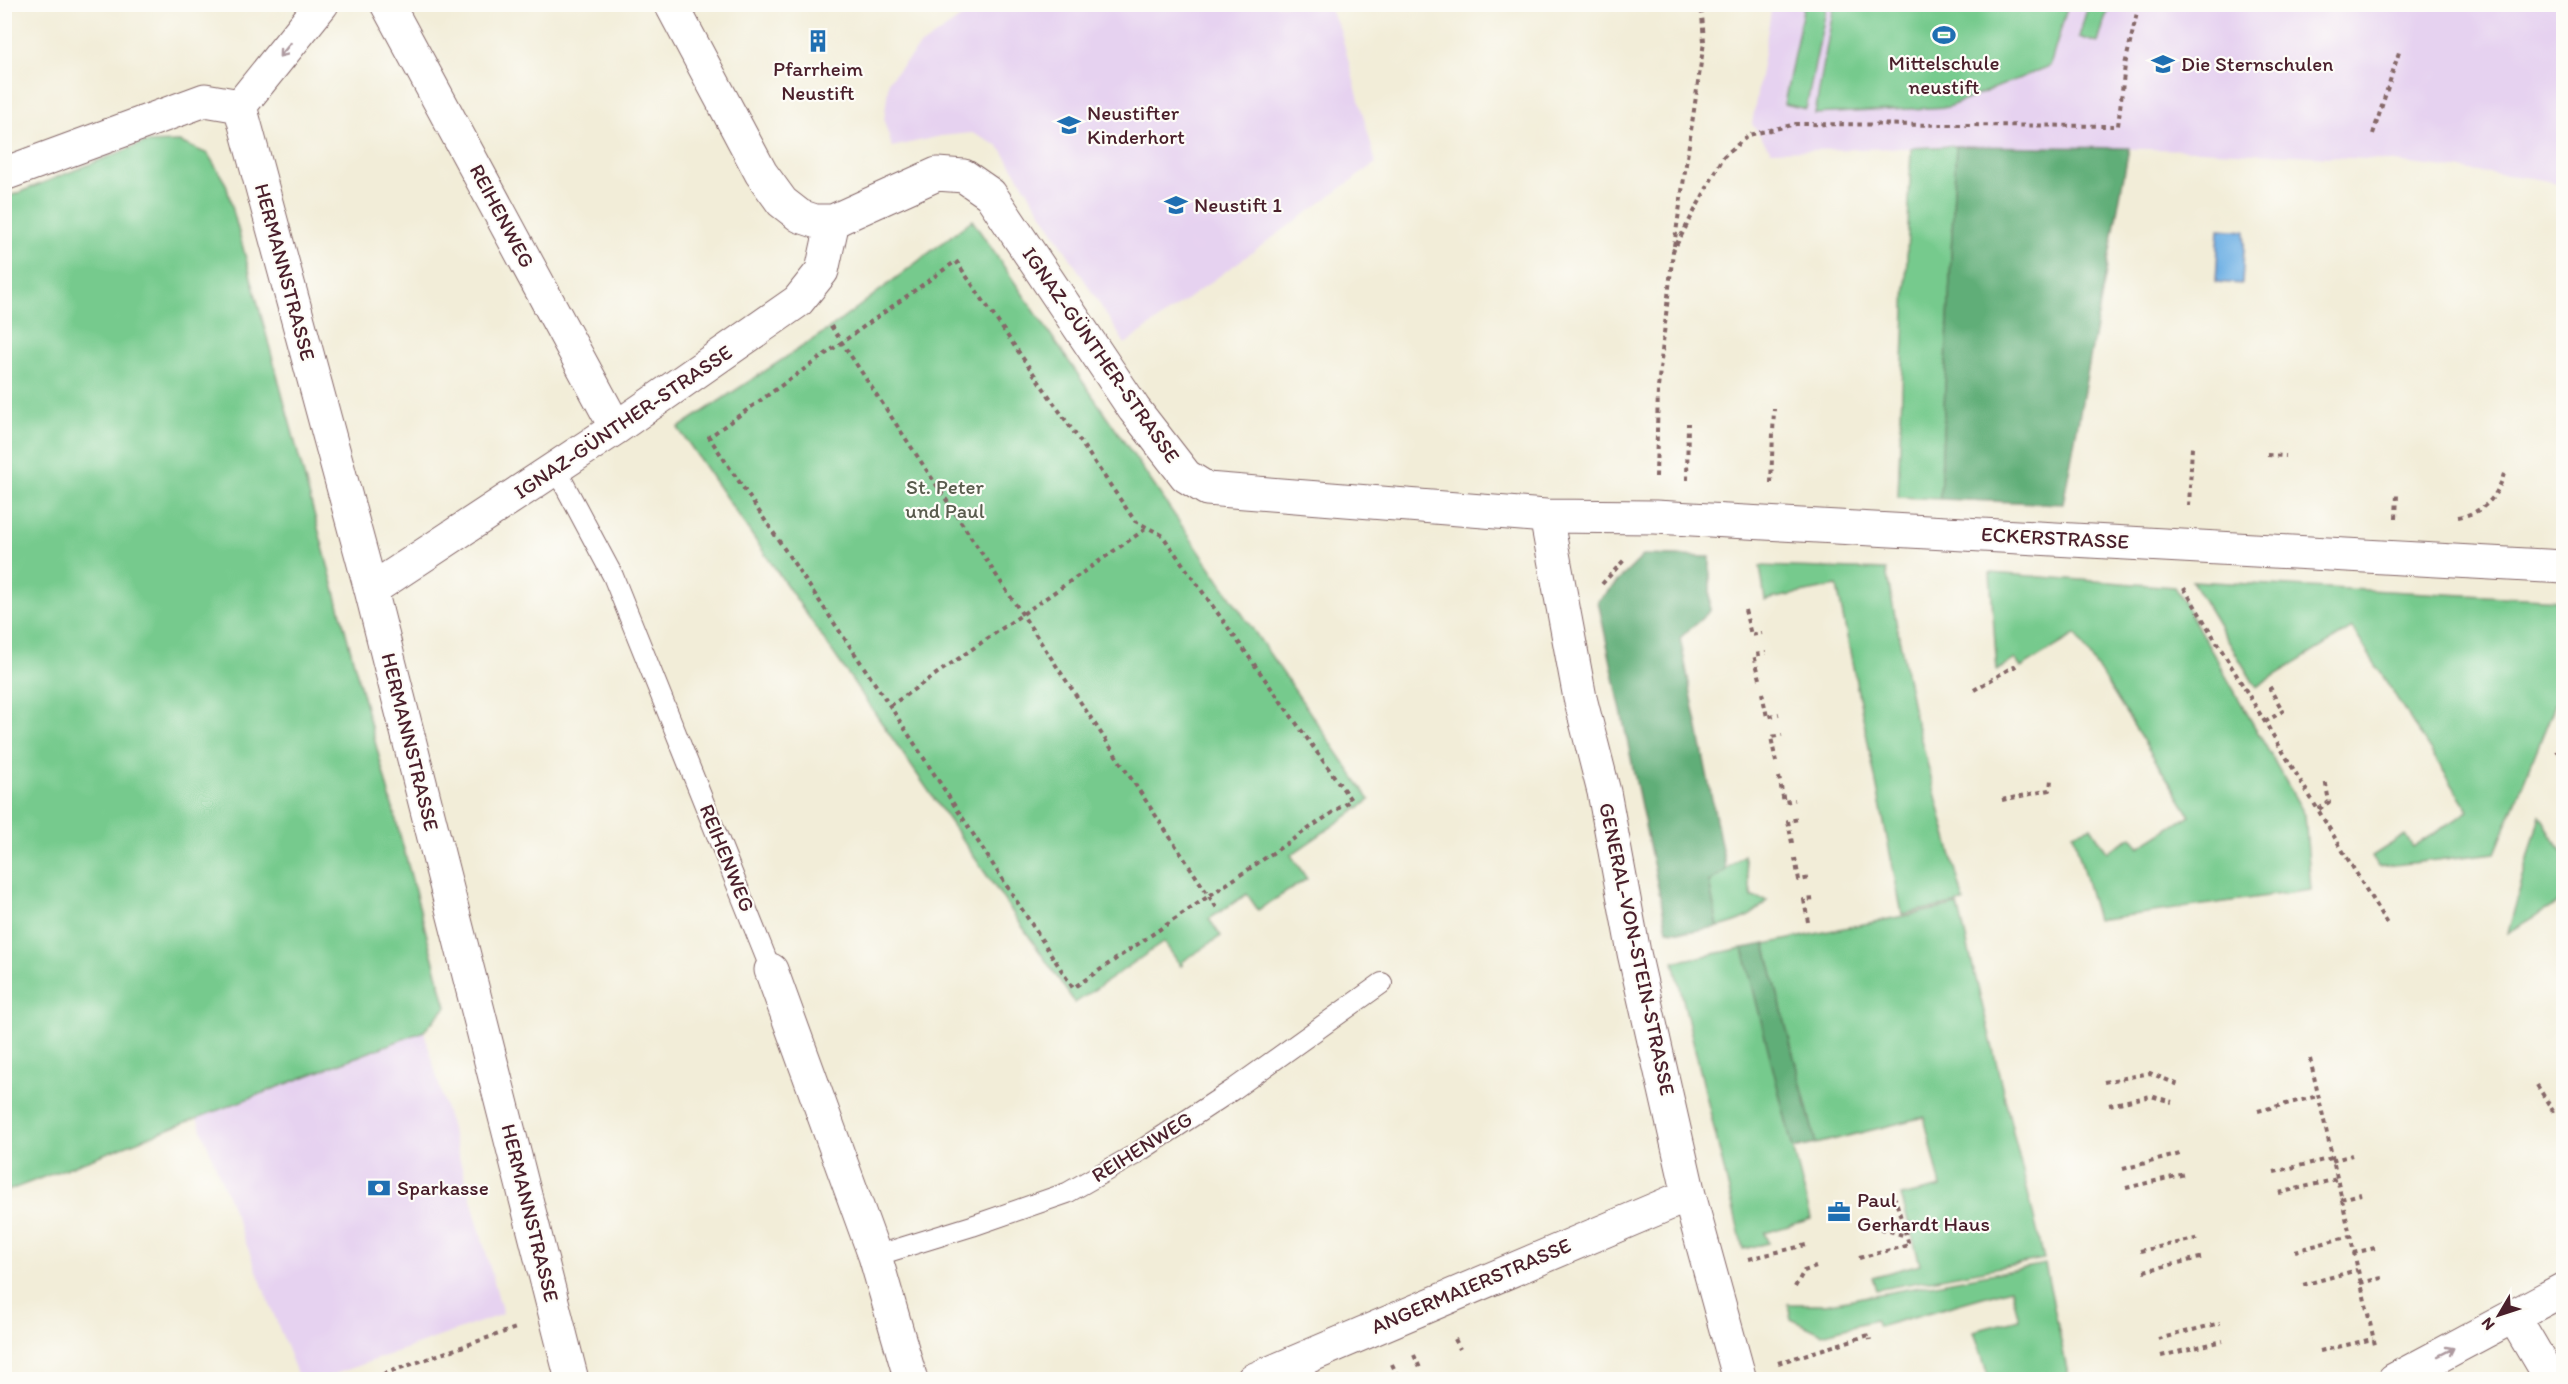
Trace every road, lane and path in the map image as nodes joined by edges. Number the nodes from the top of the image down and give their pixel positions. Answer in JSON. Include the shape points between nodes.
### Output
{"nodes":[{"id":1,"x":322,"y":4,"type":"edge"},
{"id":2,"x":387,"y":4,"type":"edge"},
{"id":3,"x":671,"y":4,"type":"edge"},
{"id":4,"x":1698,"y":4,"type":"edge"},
{"id":5,"x":2139,"y":4,"type":"edge"},
{"id":6,"x":2400,"y":49,"type":"dead end"},
{"id":7,"x":240,"y":106,"type":"junction"},
{"id":8,"x":2373,"y":134,"type":"dead end"},
{"id":9,"x":4,"y":174,"type":"edge"},
{"id":10,"x":833,"y":221,"type":"junction"},
{"id":11,"x":1673,"y":251,"type":"junction"},
{"id":12,"x":805,"y":292,"type":"junction"},
{"id":13,"x":841,"y":342,"type":"junction"},
{"id":14,"x":1774,"y":409,"type":"dead end"},
{"id":15,"x":1688,"y":423,"type":"dead end"},
{"id":16,"x":616,"y":428,"type":"junction"},
{"id":17,"x":2192,"y":447,"type":"dead end"},
{"id":18,"x":2267,"y":456,"type":"dead end"},
{"id":19,"x":2286,"y":456,"type":"dead end"},
{"id":20,"x":556,"y":469,"type":"junction"},
{"id":21,"x":2505,"y":469,"type":"dead end"},
{"id":22,"x":1687,"y":481,"type":"dead end"},
{"id":23,"x":1656,"y":485,"type":"dead end"},
{"id":24,"x":1771,"y":485,"type":"dead end"},
{"id":25,"x":2397,"y":494,"type":"dead end"},
{"id":26,"x":1546,"y":516,"type":"junction"},
{"id":27,"x":2188,"y":516,"type":"dead end"},
{"id":28,"x":2458,"y":517,"type":"dead end"},
{"id":29,"x":1147,"y":528,"type":"junction"},
{"id":30,"x":2396,"y":528,"type":"dead end"},
{"id":31,"x":1628,"y":556,"type":"dead end"},
{"id":32,"x":2564,"y":567,"type":"edge"},
{"id":33,"x":2182,"y":585,"type":"dead end"},
{"id":34,"x":1598,"y":589,"type":"dead end"},
{"id":35,"x":371,"y":590,"type":"junction"},
{"id":36,"x":1745,"y":610,"type":"dead end"},
{"id":37,"x":1022,"y":614,"type":"junction"},
{"id":38,"x":1762,"y":633,"type":"dead end"},
{"id":39,"x":1766,"y":653,"type":"dead end"},
{"id":40,"x":2017,"y":671,"type":"dead end"},
{"id":41,"x":1760,"y":679,"type":"dead end"},
{"id":42,"x":2275,"y":686,"type":"dead end"},
{"id":43,"x":1974,"y":690,"type":"dead end"},
{"id":44,"x":1762,"y":693,"type":"dead end"},
{"id":45,"x":890,"y":706,"type":"junction"},
{"id":46,"x":1779,"y":714,"type":"dead end"},
{"id":47,"x":2265,"y":722,"type":"junction"},
{"id":48,"x":1782,"y":735,"type":"dead end"},
{"id":49,"x":2557,"y":750,"type":"dead end"},
{"id":50,"x":2564,"y":760,"type":"edge"},
{"id":51,"x":1776,"y":762,"type":"dead end"},
{"id":52,"x":1779,"y":777,"type":"dead end"},
{"id":53,"x":2051,"y":779,"type":"dead end"},
{"id":54,"x":2325,"y":779,"type":"dead end"},
{"id":55,"x":1795,"y":800,"type":"dead end"},
{"id":56,"x":2002,"y":800,"type":"dead end"},
{"id":57,"x":2319,"y":809,"type":"junction"},
{"id":58,"x":1799,"y":819,"type":"dead end"},
{"id":59,"x":1792,"y":843,"type":"dead end"},
{"id":60,"x":1796,"y":858,"type":"dead end"},
{"id":61,"x":1810,"y":878,"type":"dead end"},
{"id":62,"x":1208,"y":896,"type":"junction"},
{"id":63,"x":1815,"y":899,"type":"dead end"},
{"id":64,"x":1219,"y":911,"type":"dead end"},
{"id":65,"x":1808,"y":922,"type":"dead end"},
{"id":66,"x":2387,"y":924,"type":"dead end"},
{"id":67,"x":771,"y":970,"type":"joint"},
{"id":68,"x":1382,"y":983,"type":"dead end"},
{"id":69,"x":2310,"y":1059,"type":"dead end"},
{"id":70,"x":2104,"y":1082,"type":"dead end"},
{"id":71,"x":2179,"y":1084,"type":"dead end"},
{"id":72,"x":2537,"y":1084,"type":"dead end"},
{"id":73,"x":2318,"y":1096,"type":"junction"},
{"id":74,"x":2172,"y":1102,"type":"dead end"},
{"id":75,"x":2109,"y":1105,"type":"dead end"},
{"id":76,"x":2564,"y":1105,"type":"edge"},
{"id":77,"x":2258,"y":1111,"type":"dead end"},
{"id":78,"x":2180,"y":1154,"type":"dead end"},
{"id":79,"x":2352,"y":1155,"type":"dead end"},
{"id":80,"x":2332,"y":1159,"type":"junction"},
{"id":81,"x":2123,"y":1169,"type":"dead end"},
{"id":82,"x":2274,"y":1172,"type":"dead end"},
{"id":83,"x":2185,"y":1174,"type":"dead end"},
{"id":84,"x":2337,"y":1179,"type":"junction"},
{"id":85,"x":2126,"y":1188,"type":"dead end"},
{"id":86,"x":2279,"y":1193,"type":"dead end"},
{"id":87,"x":2361,"y":1194,"type":"dead end"},
{"id":88,"x":1689,"y":1195,"type":"junction"},
{"id":89,"x":1895,"y":1198,"type":"dead end"},
{"id":90,"x":2341,"y":1199,"type":"junction"},
{"id":91,"x":1872,"y":1226,"type":"dead end"},
{"id":92,"x":1906,"y":1236,"type":"junction"},
{"id":93,"x":2350,"y":1236,"type":"junction"},
{"id":94,"x":2200,"y":1238,"type":"dead end"},
{"id":95,"x":1810,"y":1244,"type":"dead end"},
{"id":96,"x":2375,"y":1248,"type":"dead end"},
{"id":97,"x":2140,"y":1251,"type":"dead end"},
{"id":98,"x":2295,"y":1251,"type":"dead end"},
{"id":99,"x":2353,"y":1253,"type":"junction"},
{"id":100,"x":875,"y":1256,"type":"junction"},
{"id":101,"x":2204,"y":1257,"type":"dead end"},
{"id":102,"x":1858,"y":1258,"type":"dead end"},
{"id":103,"x":1745,"y":1260,"type":"dead end"},
{"id":104,"x":1816,"y":1268,"type":"dead end"},
{"id":105,"x":2357,"y":1270,"type":"junction"},
{"id":106,"x":2144,"y":1271,"type":"dead end"},
{"id":107,"x":2382,"y":1278,"type":"dead end"},
{"id":108,"x":2360,"y":1283,"type":"junction"},
{"id":109,"x":2303,"y":1285,"type":"dead end"},
{"id":110,"x":1795,"y":1287,"type":"dead end"},
{"id":111,"x":2564,"y":1289,"type":"edge"},
{"id":112,"x":556,"y":1314,"type":"junction"},
{"id":113,"x":2514,"y":1317,"type":"junction"},
{"id":114,"x":2220,"y":1323,"type":"dead end"},
{"id":115,"x":2158,"y":1339,"type":"dead end"},
{"id":116,"x":2373,"y":1339,"type":"junction"},
{"id":117,"x":1870,"y":1340,"type":"dead end"},
{"id":118,"x":2223,"y":1341,"type":"dead end"},
{"id":119,"x":2320,"y":1351,"type":"dead end"},
{"id":120,"x":2161,"y":1356,"type":"dead end"},
{"id":121,"x":1772,"y":1365,"type":"dead end"},
{"id":122,"x":2387,"y":1366,"type":"edge"},
{"id":123,"x":366,"y":1380,"type":"edge"},
{"id":124,"x":572,"y":1380,"type":"edge"},
{"id":125,"x":911,"y":1380,"type":"edge"},
{"id":126,"x":1253,"y":1380,"type":"edge"},
{"id":127,"x":1740,"y":1380,"type":"edge"},
{"id":128,"x":2551,"y":1380,"type":"edge"}],
"edges":[{"from":1,"to":7,"type":"street","one_way":true},
{"from":2,"to":16,"type":"street","name":"REIHENWEG"},
{"from":3,"to":10,"type":"street","via":[[761,173],[782,202],[800,216]]},
{"from":4,"to":11,"type":"path","via":[[1704,42]]},
{"from":5,"to":11,"type":"path","via":[[2125,65],[2118,126],[1796,124],[1749,135],[1724,156]]},
{"from":6,"to":8,"type":"path"},
{"from":7,"to":9,"type":"street","via":[[205,100]]},
{"from":7,"to":35,"type":"street","name":"HERMANNSTRASSE"},
{"from":10,"to":12,"type":"street","name":"IGNAZ-GÜNTHER-STRASSE","via":[[822,272]]},
{"from":10,"to":26,"type":"street","name":"IGNAZ-GÜNTHER-STRASSE","via":[[938,174],[964,176],[978,183],[990,194],[1134,409],[1186,476],[1208,489]]},
{"from":11,"to":23,"type":"path","via":[[1658,388]]},
{"from":12,"to":13,"type":"path"},
{"from":12,"to":16,"type":"street","name":"IGNAZ-GÜNTHER-STRASSE","via":[[798,301]]},
{"from":13,"to":29,"type":"path","via":[[956,261],[1135,521]]},
{"from":13,"to":37,"type":"path"},
{"from":13,"to":45,"type":"path","via":[[709,437]]},
{"from":14,"to":24,"type":"path"},
{"from":15,"to":22,"type":"path"},
{"from":16,"to":20,"type":"street","name":"IGNAZ-GÜNTHER-STRASSE"},
{"from":17,"to":27,"type":"path"},
{"from":18,"to":19,"type":"path"},
{"from":20,"to":35,"type":"street","name":"IGNAZ-GÜNTHER-STRASSE"},
{"from":20,"to":67,"type":"lane","name":"REIHENWEG","via":[[613,576]]},
{"from":21,"to":28,"type":"path","via":[[2502,486],[2490,501],[2476,514]]},
{"from":25,"to":30,"type":"path"},
{"from":26,"to":32,"type":"street","name":"ECKERSTRASSE","via":[[1655,517]]},
{"from":26,"to":88,"type":"street","name":"GENERAL-VON-STEIN-STRASSE","via":[[1580,698],[1604,792],[1634,953]]},
{"from":29,"to":37,"type":"path"},
{"from":29,"to":62,"type":"path","via":[[1162,535],[1351,800]]},
{"from":31,"to":34,"type":"path"},
{"from":33,"to":47,"type":"path"},
{"from":35,"to":112,"type":"street","name":"HERMANNSTRASSE"},
{"from":36,"to":38,"type":"path","via":[[1751,635]]},
{"from":37,"to":45,"type":"path"},
{"from":37,"to":62,"type":"path"},
{"from":39,"to":41,"type":"path","via":[[1754,655]]},
{"from":40,"to":43,"type":"path","via":[[2014,666]]},
{"from":42,"to":47,"type":"path","via":[[2270,690],[2283,711]]},
{"from":44,"to":46,"type":"path","via":[[1767,717]]},
{"from":45,"to":62,"type":"path","via":[[1073,988]]},
{"from":47,"to":57,"type":"path"},
{"from":48,"to":51,"type":"path","via":[[1771,737]]},
{"from":49,"to":50,"type":"path"},
{"from":52,"to":55,"type":"path","via":[[1784,802]]},
{"from":53,"to":56,"type":"path","via":[[2050,790]]},
{"from":54,"to":57,"type":"path","via":[[2329,802]]},
{"from":57,"to":66,"type":"path"},
{"from":58,"to":59,"type":"path","via":[[1788,821]]},
{"from":60,"to":61,"type":"path","via":[[1799,880]]},
{"from":62,"to":64,"type":"path"},
{"from":63,"to":65,"type":"path","via":[[1804,900]]},
{"from":67,"to":100,"type":"street","name":"REIHENWEG"},
{"from":68,"to":100,"type":"lane","name":"REIHENWEG","via":[[1234,1089],[1134,1155],[1067,1192]]},
{"from":69,"to":73,"type":"path"},
{"from":70,"to":71,"type":"path","via":[[2150,1073]]},
{"from":72,"to":76,"type":"path","via":[[2553,1111]]},
{"from":73,"to":77,"type":"path"},
{"from":73,"to":80,"type":"path"},
{"from":74,"to":75,"type":"path","via":[[2151,1096]]},
{"from":78,"to":81,"type":"path"},
{"from":79,"to":80,"type":"path"},
{"from":80,"to":82,"type":"path"},
{"from":80,"to":84,"type":"path"},
{"from":83,"to":85,"type":"path"},
{"from":84,"to":86,"type":"path"},
{"from":84,"to":90,"type":"path"},
{"from":87,"to":90,"type":"path"},
{"from":88,"to":126,"type":"street","name":"ANGERMAIERSTRASSE"},
{"from":88,"to":127,"type":"street","name":"GENERAL-VON-STEIN-STRASSE"},
{"from":89,"to":92,"type":"path"},
{"from":90,"to":93,"type":"path"},
{"from":91,"to":92,"type":"path"},
{"from":92,"to":102,"type":"path","via":[[1909,1245]]},
{"from":93,"to":98,"type":"path"},
{"from":93,"to":99,"type":"path"},
{"from":94,"to":97,"type":"path"},
{"from":95,"to":103,"type":"path"},
{"from":96,"to":99,"type":"path"},
{"from":99,"to":105,"type":"path"},
{"from":100,"to":125,"type":"street","name":"REIHENWEG"},
{"from":101,"to":106,"type":"path"},
{"from":104,"to":110,"type":"path","via":[[1804,1271]]},
{"from":105,"to":108,"type":"path"},
{"from":105,"to":109,"type":"path"},
{"from":107,"to":108,"type":"path"},
{"from":108,"to":116,"type":"path"},
{"from":111,"to":113,"type":"street"},
{"from":112,"to":123,"type":"path"},
{"from":112,"to":124,"type":"street","name":"HERMANNSTRASSE"},
{"from":122,"to":113,"type":"street","one_way":true},
{"from":113,"to":128,"type":"street"},
{"from":114,"to":115,"type":"path"},
{"from":116,"to":119,"type":"path"},
{"from":116,"to":122,"type":"path"},
{"from":117,"to":121,"type":"path","via":[[1869,1335]]},
{"from":118,"to":120,"type":"path"}]}
